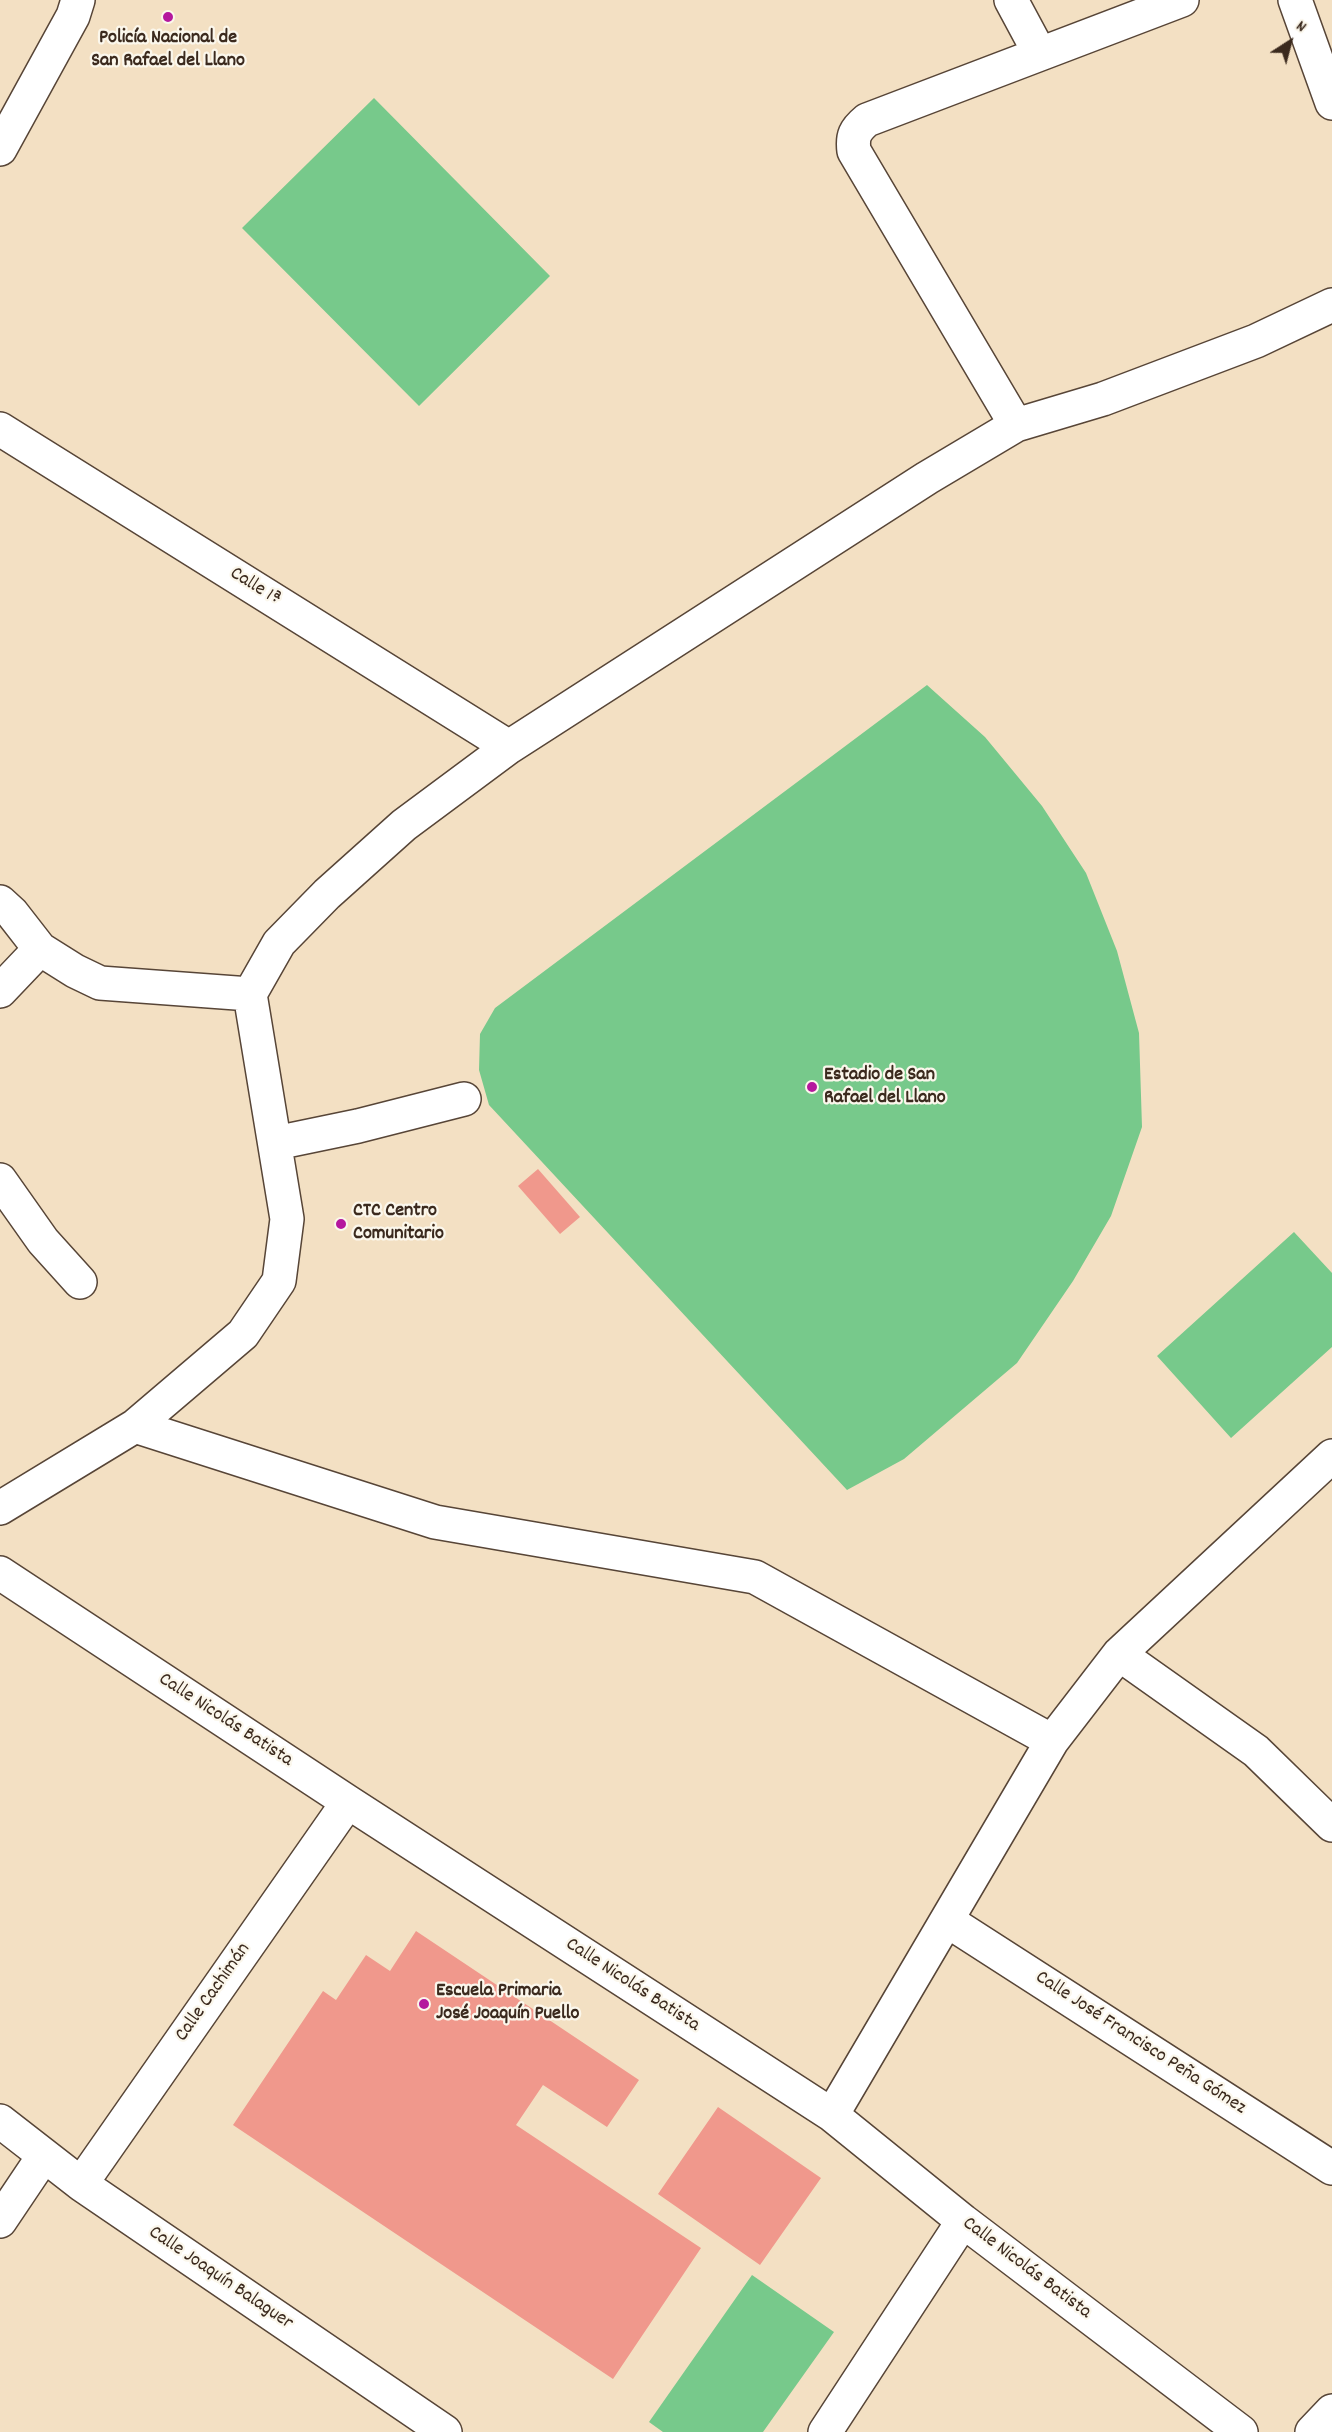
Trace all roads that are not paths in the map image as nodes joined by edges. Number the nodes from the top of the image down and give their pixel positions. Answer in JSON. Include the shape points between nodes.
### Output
{"nodes":[{"id":1,"x":78,"y":0,"type":"edge"},
{"id":2,"x":1011,"y":0,"type":"edge"},
{"id":3,"x":1182,"y":0,"type":"edge"},
{"id":4,"x":1295,"y":0,"type":"edge"},
{"id":5,"x":1040,"y":54,"type":"junction"},
{"id":6,"x":1332,"y":103,"type":"edge"},
{"id":7,"x":0,"y":149,"type":"edge"},
{"id":8,"x":1332,"y":305,"type":"edge"},
{"id":9,"x":1016,"y":425,"type":"junction"},
{"id":10,"x":0,"y":429,"type":"edge"},
{"id":11,"x":509,"y":747,"type":"junction"},
{"id":12,"x":0,"y":902,"type":"edge"},
{"id":13,"x":40,"y":949,"type":"junction"},
{"id":14,"x":0,"y":991,"type":"edge"},
{"id":15,"x":250,"y":994,"type":"junction"},
{"id":16,"x":464,"y":1100,"type":"dead end"},
{"id":17,"x":276,"y":1143,"type":"junction"},
{"id":18,"x":0,"y":1180,"type":"edge"},
{"id":19,"x":80,"y":1282,"type":"dead end"},
{"id":20,"x":135,"y":1426,"type":"junction"},
{"id":21,"x":1332,"y":1456,"type":"edge"},
{"id":22,"x":0,"y":1508,"type":"edge"},
{"id":23,"x":0,"y":1573,"type":"edge"},
{"id":24,"x":1119,"y":1654,"type":"junction"},
{"id":25,"x":1052,"y":1741,"type":"junction"},
{"id":26,"x":348,"y":1802,"type":"junction"},
{"id":27,"x":1332,"y":1825,"type":"edge"},
{"id":28,"x":948,"y":1921,"type":"junction"},
{"id":29,"x":832,"y":2115,"type":"junction"},
{"id":30,"x":0,"y":2121,"type":"edge"},
{"id":31,"x":44,"y":2157,"type":"junction"},
{"id":32,"x":1332,"y":2168,"type":"edge"},
{"id":33,"x":81,"y":2184,"type":"junction"},
{"id":34,"x":0,"y":2221,"type":"edge"},
{"id":35,"x":963,"y":2222,"type":"junction"},
{"id":36,"x":1332,"y":2411,"type":"edge"},
{"id":37,"x":445,"y":2432,"type":"edge"},
{"id":38,"x":825,"y":2432,"type":"edge"},
{"id":39,"x":1241,"y":2432,"type":"edge"},
{"id":40,"x":1312,"y":2432,"type":"edge"}],
"edges":[{"from":1,"to":7,"type":"street"},
{"from":2,"to":5,"type":"street"},
{"from":3,"to":5,"type":"street"},
{"from":4,"to":6,"type":"street"},
{"from":5,"to":9,"type":"street","via":[[867,120],[855,129],[853,140],[854,151]]},
{"from":8,"to":9,"type":"street","via":[[1245,345],[1103,399]]},
{"from":9,"to":11,"type":"street"},
{"from":10,"to":11,"type":"street","name":"Calle 1ª"},
{"from":11,"to":15,"type":"street","via":[[404,825],[327,894],[279,943]]},
{"from":12,"to":13,"type":"street"},
{"from":13,"to":14,"type":"street"},
{"from":13,"to":15,"type":"street","via":[[100,983]]},
{"from":15,"to":17,"type":"street"},
{"from":16,"to":17,"type":"street"},
{"from":17,"to":20,"type":"street","via":[[287,1220],[279,1281],[243,1334]]},
{"from":18,"to":19,"type":"street","via":[[43,1241]]},
{"from":20,"to":22,"type":"street"},
{"from":20,"to":25,"type":"street","via":[[435,1522],[755,1577]]},
{"from":21,"to":24,"type":"street"},
{"from":23,"to":26,"type":"street","name":"Calle Nicolás Batista"},
{"from":24,"to":25,"type":"street"},
{"from":24,"to":27,"type":"street","via":[[1256,1751]]},
{"from":25,"to":28,"type":"street"},
{"from":26,"to":29,"type":"street","name":"Calle Nicolás Batista"},
{"from":26,"to":33,"type":"street","name":"Calle Cachimán"},
{"from":28,"to":29,"type":"street"},
{"from":28,"to":32,"type":"street","name":"Calle José Francisco Peña Gómez"},
{"from":29,"to":35,"type":"street","name":"Calle Nicolás Batista"},
{"from":30,"to":31,"type":"street","name":"Calle Joaquín Balaguer"},
{"from":31,"to":33,"type":"street","name":"Calle Joaquín Balaguer"},
{"from":31,"to":34,"type":"street"},
{"from":33,"to":37,"type":"street","name":"Calle Joaquín Balaguer"},
{"from":35,"to":38,"type":"street"},
{"from":35,"to":39,"type":"street","name":"Calle Nicolás Batista"},
{"from":36,"to":40,"type":"street"}]}
